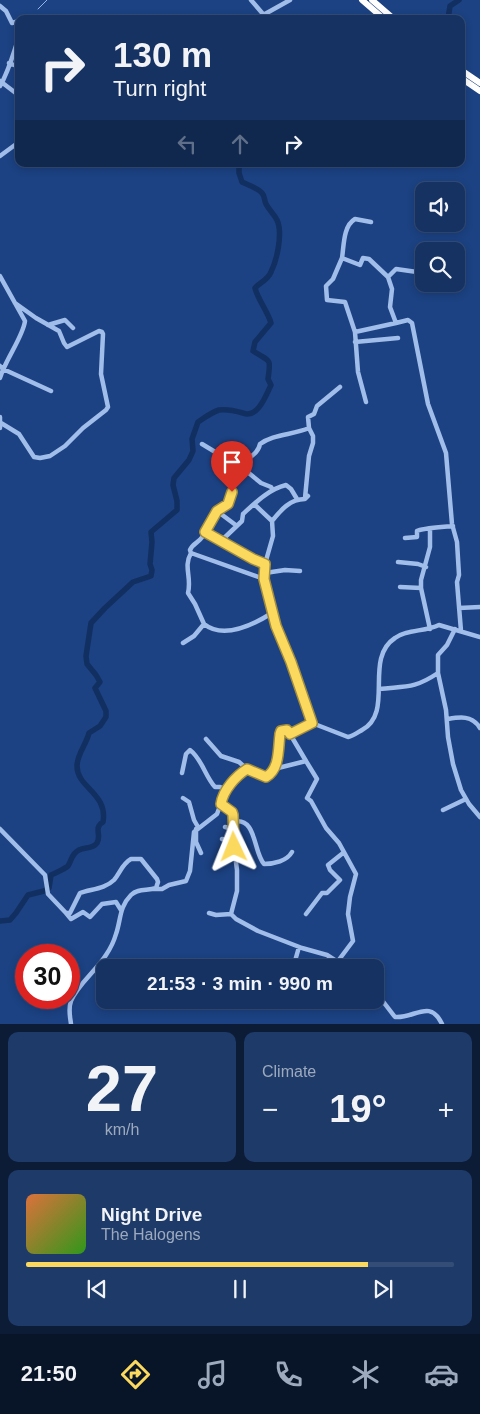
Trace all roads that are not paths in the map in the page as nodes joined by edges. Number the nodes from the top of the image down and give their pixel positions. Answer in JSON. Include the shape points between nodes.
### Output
{"nodes":[{"id":1,"x":251,"y":0,"type":"edge"},
{"id":2,"x":290,"y":0,"type":"edge"},
{"id":3,"x":362,"y":0,"type":"edge"},
{"id":4,"x":372,"y":0,"type":"edge"},
{"id":5,"x":0,"y":6,"type":"edge"},
{"id":6,"x":263,"y":14,"type":"joint"},
{"id":7,"x":379,"y":15,"type":"edge"},
{"id":8,"x":389,"y":15,"type":"edge"},
{"id":9,"x":15,"y":23,"type":"edge"},
{"id":10,"x":15,"y":47,"type":"edge"},
{"id":11,"x":9,"y":63,"type":"junction"},
{"id":12,"x":15,"y":65,"type":"edge"},
{"id":13,"x":466,"y":79,"type":"edge"},
{"id":14,"x":1,"y":83,"type":"edge"},
{"id":15,"x":480,"y":83,"type":"edge"},
{"id":16,"x":480,"y":91,"type":"edge"},
{"id":17,"x":15,"y":93,"type":"edge"},
{"id":18,"x":15,"y":145,"type":"edge"},
{"id":19,"x":0,"y":156,"type":"edge"},
{"id":20,"x":371,"y":222,"type":"dead end"},
{"id":21,"x":342,"y":258,"type":"junction"},
{"id":22,"x":415,"y":271,"type":"edge"},
{"id":23,"x":0,"y":276,"type":"edge"},
{"id":24,"x":388,"y":277,"type":"junction"},
{"id":25,"x":15,"y":302,"type":"junction"},
{"id":26,"x":396,"y":323,"type":"junction"},
{"id":27,"x":48,"y":325,"type":"junction"},
{"id":28,"x":73,"y":328,"type":"dead end"},
{"id":29,"x":355,"y":332,"type":"junction"},
{"id":30,"x":398,"y":338,"type":"dead end"},
{"id":31,"x":356,"y":342,"type":"junction"},
{"id":32,"x":1,"y":368,"type":"edge"},
{"id":33,"x":0,"y":378,"type":"edge"},
{"id":34,"x":340,"y":387,"type":"dead end"},
{"id":35,"x":51,"y":391,"type":"dead end"},
{"id":36,"x":366,"y":402,"type":"dead end"},
{"id":37,"x":0,"y":417,"type":"edge"},
{"id":38,"x":1,"y":423,"type":"edge"},
{"id":39,"x":0,"y":428,"type":"edge"},
{"id":40,"x":309,"y":428,"type":"junction"},
{"id":41,"x":202,"y":444,"type":"dead end"},
{"id":42,"x":236,"y":466,"type":"junction"},
{"id":43,"x":274,"y":490,"type":"junction"},
{"id":44,"x":296,"y":499,"type":"junction"},
{"id":45,"x":254,"y":504,"type":"junction"},
{"id":46,"x":217,"y":511,"type":"junction"},
{"id":47,"x":272,"y":521,"type":"junction"},
{"id":48,"x":237,"y":526,"type":"junction"},
{"id":49,"x":453,"y":526,"type":"junction"},
{"id":50,"x":430,"y":529,"type":"junction"},
{"id":51,"x":205,"y":531,"type":"junction"},
{"id":52,"x":405,"y":538,"type":"dead end"},
{"id":53,"x":221,"y":541,"type":"junction"},
{"id":54,"x":192,"y":553,"type":"junction"},
{"id":55,"x":398,"y":562,"type":"dead end"},
{"id":56,"x":265,"y":564,"type":"junction"},
{"id":57,"x":426,"y":566,"type":"junction"},
{"id":58,"x":300,"y":571,"type":"dead end"},
{"id":59,"x":265,"y":573,"type":"junction"},
{"id":60,"x":264,"y":579,"type":"junction"},
{"id":61,"x":400,"y":587,"type":"dead end"},
{"id":62,"x":421,"y":588,"type":"junction"},
{"id":63,"x":480,"y":607,"type":"edge"},
{"id":64,"x":459,"y":608,"type":"junction"},
{"id":65,"x":272,"y":613,"type":"junction"},
{"id":66,"x":204,"y":624,"type":"junction"},
{"id":67,"x":430,"y":629,"type":"junction"},
{"id":68,"x":455,"y":629,"type":"junction"},
{"id":69,"x":461,"y":631,"type":"junction"},
{"id":70,"x":480,"y":637,"type":"edge"},
{"id":71,"x":183,"y":643,"type":"dead end"},
{"id":72,"x":438,"y":673,"type":"junction"},
{"id":73,"x":379,"y":689,"type":"junction"},
{"id":74,"x":448,"y":719,"type":"junction"},
{"id":75,"x":312,"y":723,"type":"junction"},
{"id":76,"x":480,"y":728,"type":"edge"},
{"id":77,"x":290,"y":734,"type":"junction"},
{"id":78,"x":206,"y":739,"type":"dead end"},
{"id":79,"x":306,"y":761,"type":"junction"},
{"id":80,"x":247,"y":769,"type":"junction"},
{"id":81,"x":274,"y":770,"type":"junction"},
{"id":82,"x":182,"y":773,"type":"dead end"},
{"id":83,"x":226,"y":790,"type":"junction"},
{"id":84,"x":184,"y":798,"type":"dead end"},
{"id":85,"x":466,"y":799,"type":"junction"},
{"id":86,"x":221,"y":804,"type":"junction"},
{"id":87,"x":444,"y":810,"type":"dead end"},
{"id":88,"x":480,"y":817,"type":"edge"},
{"id":89,"x":233,"y":822,"type":"junction"},
{"id":90,"x":225,"y":827,"type":"dead end"},
{"id":91,"x":197,"y":828,"type":"junction"},
{"id":92,"x":0,"y":829,"type":"edge"},
{"id":93,"x":234,"y":829,"type":"junction"},
{"id":94,"x":222,"y":838,"type":"dead end"},
{"id":95,"x":234,"y":842,"type":"junction"},
{"id":96,"x":292,"y":852,"type":"dead end"},
{"id":97,"x":201,"y":853,"type":"dead end"},
{"id":98,"x":343,"y":853,"type":"junction"},
{"id":99,"x":154,"y":889,"type":"junction"},
{"id":100,"x":122,"y":910,"type":"junction"},
{"id":101,"x":66,"y":913,"type":"junction"},
{"id":102,"x":209,"y":913,"type":"dead end"},
{"id":103,"x":231,"y":914,"type":"junction"},
{"id":104,"x":306,"y":914,"type":"dead end"},
{"id":105,"x":300,"y":947,"type":"junction"},
{"id":106,"x":296,"y":959,"type":"edge"},
{"id":107,"x":334,"y":959,"type":"edge"},
{"id":108,"x":340,"y":959,"type":"edge"},
{"id":109,"x":384,"y":1003,"type":"edge"},
{"id":110,"x":72,"y":1024,"type":"edge"},
{"id":111,"x":442,"y":1024,"type":"edge"}],
"edges":[{"from":1,"to":6,"type":"street"},
{"from":2,"to":6,"type":"street"},
{"from":3,"to":7,"type":"highway"},
{"from":4,"to":8,"type":"highway"},
{"from":5,"to":9,"type":"street"},
{"from":10,"to":11,"type":"street"},
{"from":11,"to":12,"type":"street"},
{"from":11,"to":14,"type":"street","via":[[7,75]]},
{"from":13,"to":15,"type":"highway"},
{"from":13,"to":16,"type":"highway"},
{"from":14,"to":17,"type":"street"},
{"from":18,"to":19,"type":"street"},
{"from":20,"to":21,"type":"street","via":[[355,219],[351,222]]},
{"from":21,"to":24,"type":"street","via":[[360,265],[363,258],[369,259]]},
{"from":21,"to":29,"type":"street","via":[[333,279],[326,286],[327,300],[345,302]]},
{"from":22,"to":24,"type":"street","via":[[398,268]]},
{"from":23,"to":25,"type":"street"},
{"from":24,"to":26,"type":"street","via":[[392,289],[390,307]]},
{"from":25,"to":27,"type":"street"},
{"from":25,"to":32,"type":"street","via":[[24,324]]},
{"from":26,"to":29,"type":"street"},
{"from":26,"to":49,"type":"street","via":[[410,321],[415,333],[428,404],[446,453]]},
{"from":27,"to":28,"type":"street","via":[[65,320]]},
{"from":27,"to":38,"type":"street","via":[[60,332],[68,347],[99,331],[103,333],[101,374],[107,408],[67,445],[50,456],[40,458],[34,457],[19,434]]},
{"from":29,"to":31,"type":"street"},
{"from":30,"to":31,"type":"street"},
{"from":31,"to":36,"type":"street","via":[[358,372]]},
{"from":32,"to":33,"type":"street"},
{"from":32,"to":35,"type":"street"},
{"from":34,"to":40,"type":"street","via":[[307,418]]},
{"from":37,"to":38,"type":"street"},
{"from":38,"to":39,"type":"street"},
{"from":40,"to":42,"type":"street","via":[[268,439]]},
{"from":40,"to":44,"type":"street","via":[[313,443],[309,456],[307,498]]},
{"from":41,"to":42,"type":"street"},
{"from":42,"to":43,"type":"street"},
{"from":42,"to":46,"type":"street","via":[[230,500]]},
{"from":43,"to":44,"type":"street","via":[[286,486]]},
{"from":43,"to":45,"type":"street"},
{"from":44,"to":47,"type":"street"},
{"from":45,"to":47,"type":"street"},
{"from":45,"to":48,"type":"street","via":[[242,514],[242,521]]},
{"from":46,"to":48,"type":"street"},
{"from":46,"to":51,"type":"street"},
{"from":47,"to":56,"type":"street","via":[[273,536]]},
{"from":48,"to":53,"type":"street"},
{"from":49,"to":50,"type":"street"},
{"from":49,"to":64,"type":"street","via":[[460,575],[457,582]]},
{"from":50,"to":52,"type":"street","via":[[420,529],[417,537]]},
{"from":50,"to":57,"type":"street"},
{"from":51,"to":53,"type":"street"},
{"from":51,"to":54,"type":"street","via":[[202,539],[192,546]]},
{"from":53,"to":56,"type":"street"},
{"from":54,"to":60,"type":"street"},
{"from":54,"to":66,"type":"street","via":[[187,566],[188,593]]},
{"from":55,"to":57,"type":"street"},
{"from":56,"to":59,"type":"street"},
{"from":57,"to":62,"type":"street"},
{"from":58,"to":59,"type":"street"},
{"from":59,"to":60,"type":"street"},
{"from":60,"to":65,"type":"street"},
{"from":61,"to":62,"type":"street"},
{"from":62,"to":67,"type":"street"},
{"from":63,"to":64,"type":"street"},
{"from":64,"to":69,"type":"street"},
{"from":65,"to":66,"type":"street","via":[[232,631],[214,630]]},
{"from":65,"to":75,"type":"street"},
{"from":66,"to":71,"type":"street"},
{"from":67,"to":68,"type":"street","via":[[439,625]]},
{"from":67,"to":73,"type":"street","via":[[397,636],[382,652]]},
{"from":68,"to":69,"type":"street"},
{"from":68,"to":72,"type":"street","via":[[438,655]]},
{"from":69,"to":70,"type":"street"},
{"from":72,"to":73,"type":"street","via":[[413,686]]},
{"from":72,"to":74,"type":"street"},
{"from":73,"to":75,"type":"street","via":[[370,725],[352,736],[343,736]]},
{"from":74,"to":76,"type":"street","via":[[475,720]]},
{"from":74,"to":85,"type":"street","via":[[446,724],[453,764]]},
{"from":75,"to":77,"type":"street"},
{"from":77,"to":79,"type":"street"},
{"from":77,"to":81,"type":"street","via":[[287,730],[281,731]]},
{"from":78,"to":80,"type":"street","via":[[221,756],[239,762]]},
{"from":79,"to":81,"type":"street"},
{"from":79,"to":98,"type":"street","via":[[317,779],[307,798]]},
{"from":80,"to":81,"type":"street","via":[[266,777]]},
{"from":80,"to":83,"type":"street"},
{"from":82,"to":83,"type":"street","via":[[190,750],[215,787]]},
{"from":83,"to":86,"type":"street"},
{"from":84,"to":91,"type":"street","via":[[189,802]]},
{"from":85,"to":87,"type":"street"},
{"from":85,"to":88,"type":"street"},
{"from":86,"to":89,"type":"street","via":[[232,812]]},
{"from":86,"to":91,"type":"street","via":[[213,817]]},
{"from":89,"to":93,"type":"street"},
{"from":89,"to":96,"type":"street","via":[[244,822],[249,827],[264,864],[272,864]]},
{"from":90,"to":93,"type":"street"},
{"from":91,"to":97,"type":"street","via":[[196,842]]},
{"from":91,"to":99,"type":"street","via":[[193,835],[188,880]]},
{"from":92,"to":101,"type":"street","via":[[45,876],[48,894]]},
{"from":93,"to":95,"type":"street"},
{"from":94,"to":95,"type":"street"},
{"from":95,"to":103,"type":"street","via":[[237,891]]},
{"from":98,"to":104,"type":"street","via":[[328,865],[340,880],[327,893],[322,893]]},
{"from":98,"to":108,"type":"street","via":[[356,874],[348,914],[353,941]]},
{"from":99,"to":100,"type":"street","via":[[138,890]]},
{"from":99,"to":101,"type":"street","via":[[157,879],[141,859],[131,859],[113,881],[98,889],[80,892],[70,913]]},
{"from":100,"to":101,"type":"street","via":[[116,902],[102,904],[90,917],[84,912],[71,919]]},
{"from":100,"to":110,"type":"street","via":[[106,955],[71,1001]]},
{"from":102,"to":103,"type":"street"},
{"from":103,"to":105,"type":"street","via":[[255,930]]},
{"from":105,"to":106,"type":"street"},
{"from":105,"to":107,"type":"street"},
{"from":109,"to":111,"type":"street","via":[[395,1017],[431,1010]]}]}
